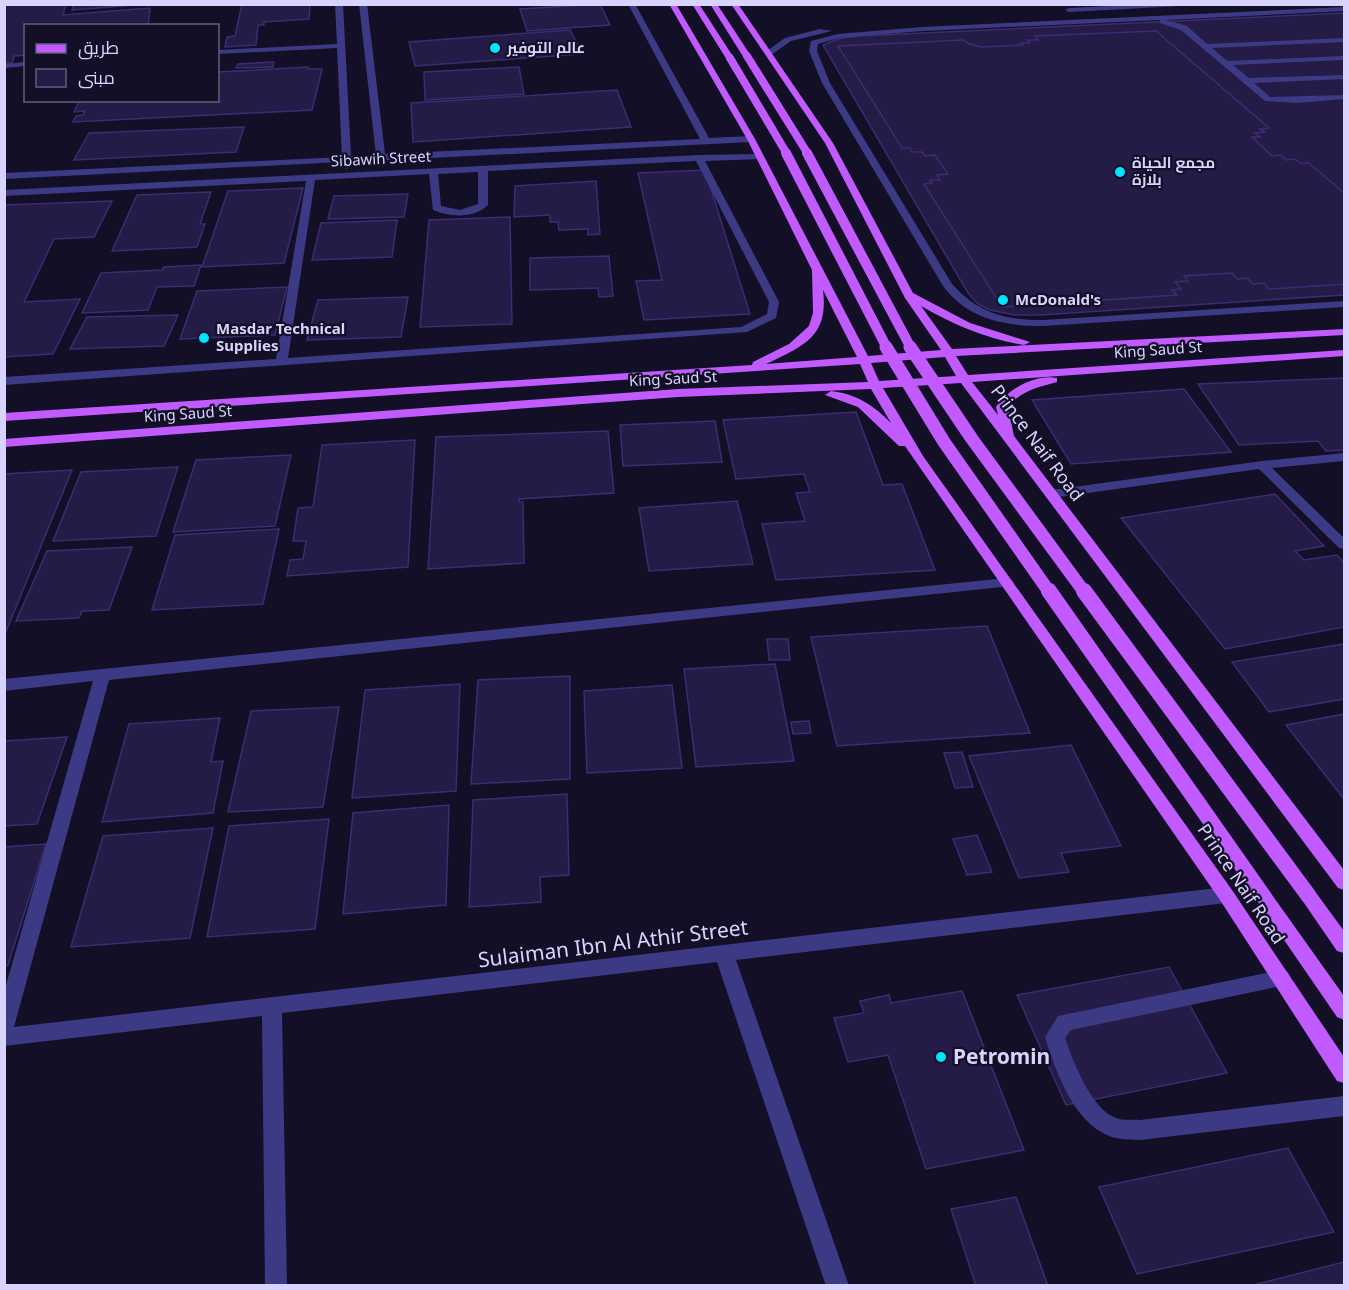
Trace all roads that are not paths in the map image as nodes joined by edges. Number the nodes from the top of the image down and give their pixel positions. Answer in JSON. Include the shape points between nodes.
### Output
{"nodes":[{"id":1,"x":339,"y":4,"type":"edge"},
{"id":2,"x":363,"y":4,"type":"edge"},
{"id":3,"x":631,"y":4,"type":"edge"},
{"id":4,"x":672,"y":4,"type":"edge"},
{"id":5,"x":695,"y":4,"type":"edge"},
{"id":6,"x":712,"y":4,"type":"edge"},
{"id":7,"x":734,"y":4,"type":"edge"},
{"id":8,"x":1216,"y":4,"type":"edge"},
{"id":9,"x":1266,"y":4,"type":"edge"},
{"id":10,"x":1066,"y":7,"type":"edge"},
{"id":11,"x":1344,"y":9,"type":"edge"},
{"id":12,"x":1278,"y":13,"type":"junction"},
{"id":13,"x":1171,"y":21,"type":"junction"},
{"id":14,"x":1082,"y":22,"type":"junction"},
{"id":15,"x":922,"y":28,"type":"junction"},
{"id":16,"x":806,"y":34,"type":"junction"},
{"id":17,"x":1344,"y":40,"type":"edge"},
{"id":18,"x":814,"y":44,"type":"junction"},
{"id":19,"x":341,"y":46,"type":"junction"},
{"id":20,"x":1205,"y":46,"type":"junction"},
{"id":21,"x":219,"y":52,"type":"edge"},
{"id":22,"x":768,"y":53,"type":"junction"},
{"id":23,"x":1344,"y":58,"type":"edge"},
{"id":24,"x":1226,"y":63,"type":"junction"},
{"id":25,"x":24,"y":64,"type":"edge"},
{"id":26,"x":4,"y":66,"type":"edge"},
{"id":27,"x":1344,"y":77,"type":"edge"},
{"id":28,"x":1247,"y":81,"type":"junction"},
{"id":29,"x":1344,"y":98,"type":"edge"},
{"id":30,"x":751,"y":139,"type":"junction"},
{"id":31,"x":706,"y":141,"type":"junction"},
{"id":32,"x":381,"y":156,"type":"junction"},
{"id":33,"x":759,"y":157,"type":"junction"},
{"id":34,"x":347,"y":158,"type":"junction"},
{"id":35,"x":699,"y":158,"type":"junction"},
{"id":36,"x":483,"y":169,"type":"junction"},
{"id":37,"x":109,"y":170,"type":"junction"},
{"id":38,"x":433,"y":171,"type":"junction"},
{"id":39,"x":4,"y":176,"type":"edge"},
{"id":40,"x":347,"y":176,"type":"junction"},
{"id":41,"x":311,"y":178,"type":"junction"},
{"id":42,"x":102,"y":188,"type":"junction"},
{"id":43,"x":4,"y":193,"type":"edge"},
{"id":44,"x":815,"y":266,"type":"junction"},
{"id":45,"x":908,"y":293,"type":"junction"},
{"id":46,"x":1344,"y":303,"type":"edge"},
{"id":47,"x":1344,"y":332,"type":"edge"},
{"id":48,"x":1057,"y":347,"type":"junction"},
{"id":49,"x":949,"y":353,"type":"junction"},
{"id":50,"x":1344,"y":353,"type":"edge"},
{"id":51,"x":864,"y":359,"type":"junction"},
{"id":52,"x":281,"y":363,"type":"junction"},
{"id":53,"x":748,"y":369,"type":"junction"},
{"id":54,"x":1099,"y":370,"type":"junction"},
{"id":55,"x":964,"y":379,"type":"junction"},
{"id":56,"x":4,"y":381,"type":"edge"},
{"id":57,"x":875,"y":386,"type":"junction"},
{"id":58,"x":678,"y":393,"type":"junction"},
{"id":59,"x":4,"y":417,"type":"edge"},
{"id":60,"x":1010,"y":441,"type":"junction"},
{"id":61,"x":4,"y":443,"type":"edge"},
{"id":62,"x":917,"y":457,"type":"junction"},
{"id":63,"x":1344,"y":457,"type":"edge"},
{"id":64,"x":1262,"y":465,"type":"junction"},
{"id":65,"x":1052,"y":494,"type":"junction"},
{"id":66,"x":1344,"y":545,"type":"edge"},
{"id":67,"x":1007,"y":583,"type":"junction"},
{"id":68,"x":104,"y":675,"type":"junction"},
{"id":69,"x":4,"y":685,"type":"edge"},
{"id":70,"x":1344,"y":883,"type":"edge"},
{"id":71,"x":1226,"y":895,"type":"junction"},
{"id":72,"x":1344,"y":945,"type":"edge"},
{"id":73,"x":724,"y":954,"type":"junction"},
{"id":74,"x":1281,"y":978,"type":"junction"},
{"id":75,"x":273,"y":1005,"type":"junction"},
{"id":76,"x":1344,"y":1011,"type":"edge"},
{"id":77,"x":4,"y":1028,"type":"edge"},
{"id":78,"x":4,"y":1037,"type":"edge"},
{"id":79,"x":1344,"y":1074,"type":"edge"},
{"id":80,"x":1344,"y":1106,"type":"edge"},
{"id":81,"x":276,"y":1286,"type":"edge"},
{"id":82,"x":838,"y":1286,"type":"edge"}],
"edges":[{"from":1,"to":19,"type":"street"},
{"from":2,"to":32,"type":"street"},
{"from":3,"to":31,"type":"street"},
{"from":4,"to":30,"type":"main road","name":"Prince Naif Road"},
{"from":5,"to":76,"type":"main road","bridge":true,"via":[[777,135],[880,337],[944,442]]},
{"from":6,"to":72,"type":"main road","bridge":true,"via":[[796,134],[902,334],[953,410]]},
{"from":7,"to":22,"type":"main road","name":"Prince Naif Road"},
{"from":8,"to":10,"type":"street"},
{"from":9,"to":12,"type":"street"},
{"from":10,"to":14,"type":"street"},
{"from":11,"to":12,"type":"street"},
{"from":12,"to":13,"type":"street"},
{"from":13,"to":14,"type":"street"},
{"from":13,"to":20,"type":"street"},
{"from":14,"to":15,"type":"street"},
{"from":15,"to":16,"type":"street"},
{"from":15,"to":18,"type":"street","via":[[838,36]]},
{"from":16,"to":18,"type":"street"},
{"from":16,"to":22,"type":"street","via":[[776,45]]},
{"from":17,"to":20,"type":"street"},
{"from":18,"to":46,"type":"street","via":[[813,51],[826,83],[948,286],[974,311],[1019,324]]},
{"from":19,"to":21,"type":"street"},
{"from":19,"to":34,"type":"street"},
{"from":20,"to":24,"type":"street"},
{"from":22,"to":45,"type":"main road","name":"Prince Naif Road","via":[[829,143]]},
{"from":23,"to":24,"type":"street"},
{"from":24,"to":28,"type":"street"},
{"from":25,"to":26,"type":"street"},
{"from":27,"to":28,"type":"street"},
{"from":28,"to":29,"type":"street","via":[[1268,99]]},
{"from":30,"to":31,"type":"street","name":"Sibawih Street"},
{"from":30,"to":33,"type":"main road","name":"Prince Naif Road"},
{"from":31,"to":32,"type":"street","name":"Sibawih Street"},
{"from":32,"to":34,"type":"street","name":"Sibawih Street"},
{"from":33,"to":35,"type":"street","name":"Sibawih Street"},
{"from":33,"to":44,"type":"main road","name":"Prince Naif Road"},
{"from":34,"to":37,"type":"street","name":"Sibawih Street"},
{"from":34,"to":40,"type":"street"},
{"from":35,"to":36,"type":"street","name":"Sibawih Street"},
{"from":35,"to":52,"type":"street","via":[[774,302],[772,316],[743,330]]},
{"from":36,"to":38,"type":"street","name":"Sibawih Street"},
{"from":36,"to":38,"type":"street","via":[[480,209],[445,212],[436,208]]},
{"from":37,"to":39,"type":"street","name":"Sibawih Street"},
{"from":37,"to":42,"type":"street"},
{"from":38,"to":40,"type":"street","name":"Sibawih Street"},
{"from":40,"to":41,"type":"street","name":"Sibawih Street"},
{"from":41,"to":42,"type":"street","name":"Sibawih Street"},
{"from":41,"to":52,"type":"street"},
{"from":42,"to":43,"type":"street","name":"Sibawih Street"},
{"from":44,"to":51,"type":"main road","name":"Prince Naif Road"},
{"from":44,"to":53,"type":"main road","via":[[819,318],[812,332]]},
{"from":45,"to":48,"type":"main road","via":[[960,324],[1008,340]]},
{"from":45,"to":49,"type":"main road","name":"Prince Naif Road"},
{"from":47,"to":48,"type":"main road","name":"King Saud St"},
{"from":48,"to":49,"type":"main road","name":"King Saud St"},
{"from":49,"to":51,"type":"main road","name":"King Saud St"},
{"from":49,"to":55,"type":"main road","name":"Prince Naif Road"},
{"from":50,"to":54,"type":"main road","name":"King Saud St"},
{"from":51,"to":53,"type":"main road","name":"King Saud St"},
{"from":51,"to":57,"type":"main road","name":"Prince Naif Road"},
{"from":52,"to":56,"type":"street"},
{"from":53,"to":59,"type":"main road","name":"King Saud St"},
{"from":54,"to":55,"type":"main road","name":"King Saud St"},
{"from":54,"to":60,"type":"main road","via":[[1009,395],[1002,407]]},
{"from":55,"to":57,"type":"main road","name":"King Saud St"},
{"from":55,"to":60,"type":"main road","name":"Prince Naif Road"},
{"from":57,"to":58,"type":"main road","name":"King Saud St"},
{"from":57,"to":62,"type":"main road","name":"Prince Naif Road"},
{"from":58,"to":61,"type":"main road","name":"King Saud St"},
{"from":58,"to":62,"type":"main road","via":[[844,395],[862,401]]},
{"from":60,"to":65,"type":"main road","name":"Prince Naif Road"},
{"from":62,"to":67,"type":"main road","name":"Prince Naif Road"},
{"from":63,"to":64,"type":"street"},
{"from":64,"to":65,"type":"street"},
{"from":64,"to":66,"type":"street"},
{"from":65,"to":70,"type":"main road","name":"Prince Naif Road"},
{"from":67,"to":68,"type":"street"},
{"from":67,"to":71,"type":"main road","name":"Prince Naif Road"},
{"from":68,"to":69,"type":"street"},
{"from":68,"to":77,"type":"street"},
{"from":71,"to":73,"type":"street","name":"Sulaiman Ibn Al Athir Street"},
{"from":71,"to":74,"type":"main road","name":"Prince Naif Road"},
{"from":73,"to":75,"type":"street","name":"Sulaiman Ibn Al Athir Street"},
{"from":73,"to":82,"type":"street"},
{"from":74,"to":79,"type":"main road","name":"Prince Naif Road"},
{"from":74,"to":80,"type":"street","via":[[1065,1022],[1055,1037],[1061,1058],[1090,1111],[1110,1126],[1140,1130]]},
{"from":75,"to":78,"type":"street","name":"Sulaiman Ibn Al Athir Street"},
{"from":75,"to":81,"type":"street"}]}
